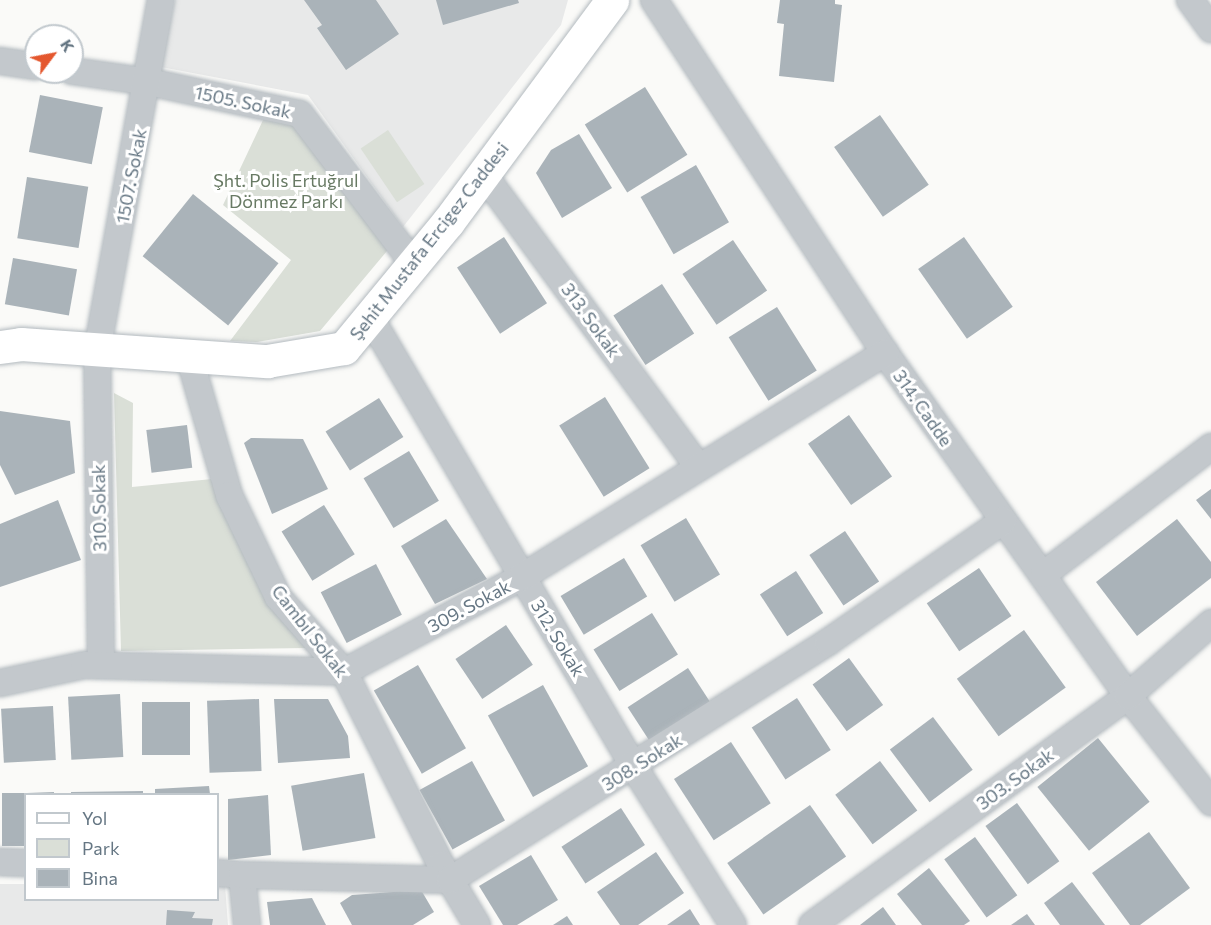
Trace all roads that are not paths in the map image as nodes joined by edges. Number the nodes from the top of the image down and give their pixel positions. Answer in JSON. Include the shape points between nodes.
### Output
{"nodes":[{"id":1,"x":161,"y":0,"type":"edge"},
{"id":2,"x":612,"y":0,"type":"edge"},
{"id":3,"x":654,"y":0,"type":"edge"},
{"id":4,"x":1190,"y":0,"type":"edge"},
{"id":5,"x":1211,"y":29,"type":"edge"},
{"id":6,"x":0,"y":61,"type":"edge"},
{"id":7,"x":24,"y":64,"type":"edge"},
{"id":8,"x":84,"y":73,"type":"edge"},
{"id":9,"x":149,"y":82,"type":"junction"},
{"id":10,"x":484,"y":175,"type":"junction"},
{"id":11,"x":414,"y":264,"type":"junction"},
{"id":12,"x":370,"y":317,"type":"junction"},
{"id":13,"x":7,"y":344,"type":"edge"},
{"id":14,"x":98,"y":351,"type":"junction"},
{"id":15,"x":885,"y":353,"type":"junction"},
{"id":16,"x":189,"y":356,"type":"junction"},
{"id":17,"x":1211,"y":447,"type":"edge"},
{"id":18,"x":698,"y":466,"type":"junction"},
{"id":19,"x":1003,"y":521,"type":"junction"},
{"id":20,"x":1044,"y":574,"type":"junction"},
{"id":21,"x":522,"y":577,"type":"junction"},
{"id":22,"x":1211,"y":623,"type":"edge"},
{"id":23,"x":101,"y":665,"type":"junction"},
{"id":24,"x":344,"y":672,"type":"junction"},
{"id":25,"x":0,"y":683,"type":"edge"},
{"id":26,"x":1128,"y":696,"type":"junction"},
{"id":27,"x":634,"y":767,"type":"junction"},
{"id":28,"x":1211,"y":802,"type":"edge"},
{"id":29,"x":0,"y":862,"type":"edge"},
{"id":30,"x":24,"y":863,"type":"edge"},
{"id":31,"x":230,"y":874,"type":"edge"},
{"id":32,"x":450,"y":880,"type":"junction"},
{"id":33,"x":247,"y":925,"type":"edge"},
{"id":34,"x":477,"y":925,"type":"edge"},
{"id":35,"x":733,"y":925,"type":"edge"},
{"id":36,"x":812,"y":925,"type":"edge"}],
"edges":[{"from":1,"to":9,"type":"street","name":"1507. Sokak"},
{"from":2,"to":10,"type":"main road","name":"Şehit Mustafa Ercigez Caddesi"},
{"from":3,"to":15,"type":"street","name":"314. Cadde"},
{"from":4,"to":5,"type":"street"},
{"from":6,"to":7,"type":"street"},
{"from":8,"to":9,"type":"street","name":"1505. Sokak"},
{"from":9,"to":11,"type":"street","name":"1505. Sokak","via":[[300,114]]},
{"from":9,"to":14,"type":"street","name":"1507. Sokak"},
{"from":10,"to":11,"type":"main road","name":"Şehit Mustafa Ercigez Caddesi"},
{"from":10,"to":18,"type":"street","name":"313. Sokak"},
{"from":11,"to":12,"type":"main road","name":"Şehit Mustafa Ercigez Caddesi"},
{"from":12,"to":16,"type":"main road","name":"Şehit Mustafa Ercigez Caddesi","via":[[344,348],[267,361]]},
{"from":12,"to":21,"type":"street","name":"312. Sokak"},
{"from":13,"to":14,"type":"main road","name":"Şehit Mustafa Ercigez Caddesi"},
{"from":14,"to":16,"type":"main road","name":"Şehit Mustafa Ercigez Caddesi"},
{"from":14,"to":23,"type":"street","name":"310. Sokak"},
{"from":15,"to":18,"type":"street","name":"309. Sokak"},
{"from":15,"to":19,"type":"street","name":"314. Cadde"},
{"from":16,"to":24,"type":"street","name":"Cambıl Sokak","via":[[229,495],[279,597]]},
{"from":17,"to":20,"type":"street"},
{"from":18,"to":21,"type":"street","name":"309. Sokak"},
{"from":19,"to":20,"type":"street","name":"314. Cadde"},
{"from":19,"to":27,"type":"street","name":"308. Sokak","via":[[828,642]]},
{"from":20,"to":26,"type":"street","name":"314. Cadde"},
{"from":21,"to":24,"type":"street","name":"309. Sokak"},
{"from":21,"to":27,"type":"street","name":"312. Sokak"},
{"from":22,"to":26,"type":"street","name":"303. Sokak"},
{"from":23,"to":24,"type":"street","name":"309. Sokak"},
{"from":23,"to":25,"type":"street","name":"309. Sokak"},
{"from":24,"to":32,"type":"street","name":"Cambıl Sokak"},
{"from":26,"to":28,"type":"street","name":"314. Cadde"},
{"from":26,"to":36,"type":"street","name":"303. Sokak"},
{"from":27,"to":32,"type":"street","name":"308. Sokak"},
{"from":27,"to":35,"type":"street","name":"312. Sokak"},
{"from":29,"to":30,"type":"street"},
{"from":31,"to":32,"type":"street"},
{"from":31,"to":33,"type":"street"},
{"from":32,"to":34,"type":"street","name":"Cambıl Sokak"}]}
